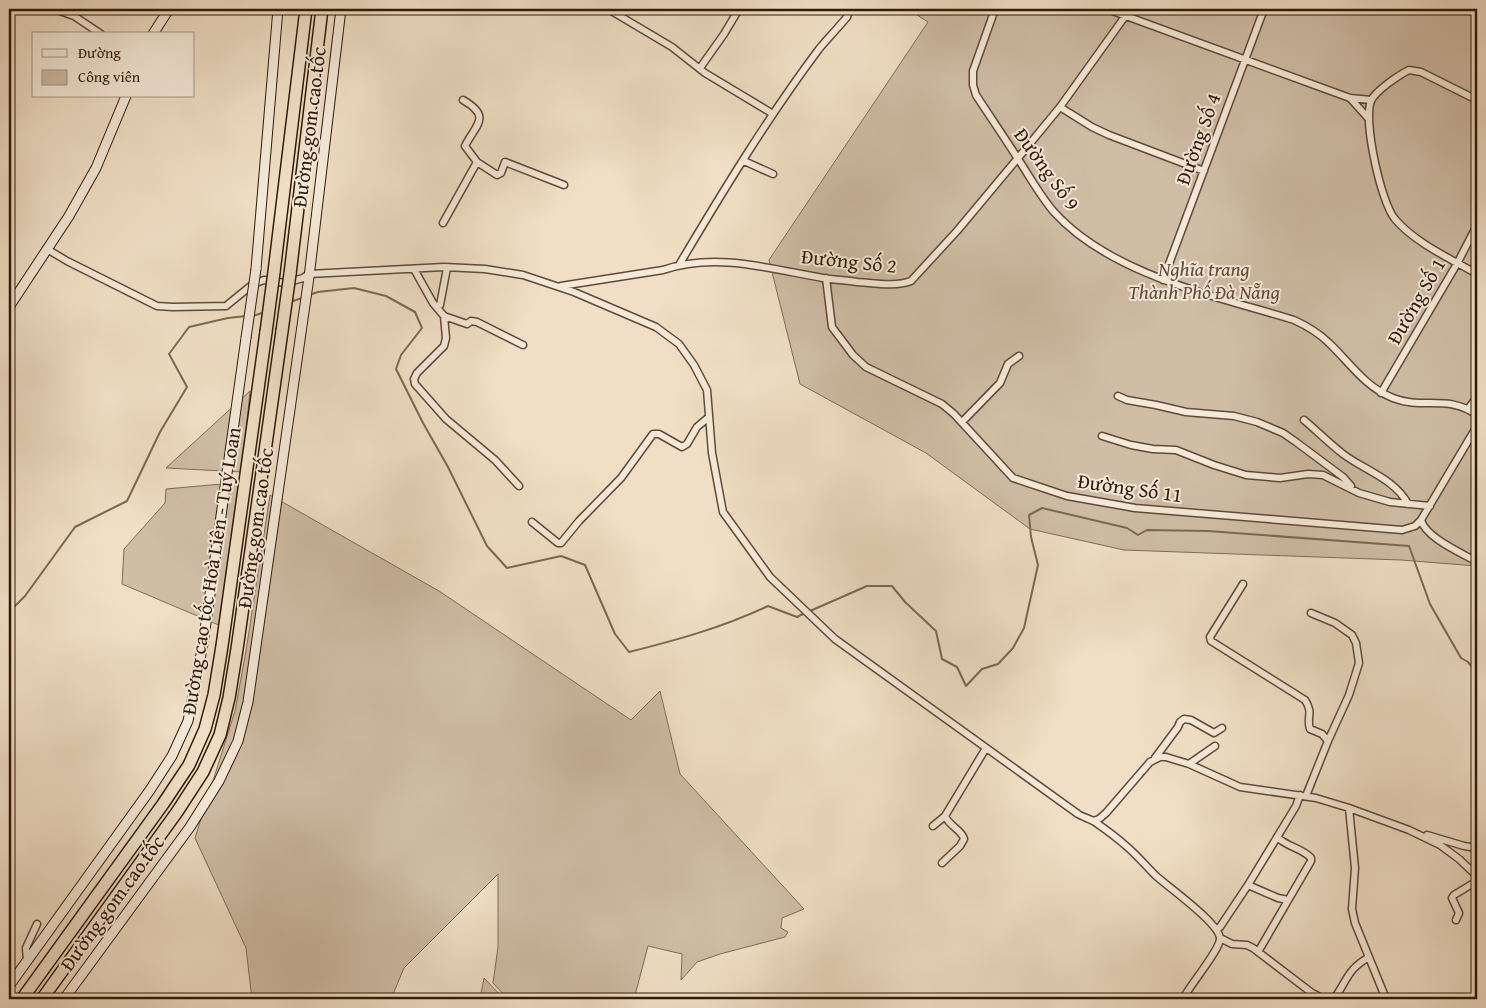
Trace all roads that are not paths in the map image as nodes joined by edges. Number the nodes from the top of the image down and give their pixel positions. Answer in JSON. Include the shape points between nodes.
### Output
{"nodes":[{"id":1,"x":54,"y":9,"type":"edge"},
{"id":2,"x":169,"y":9,"type":"edge"},
{"id":3,"x":278,"y":9,"type":"edge"},
{"id":4,"x":306,"y":9,"type":"edge"},
{"id":5,"x":322,"y":9,"type":"edge"},
{"id":6,"x":341,"y":9,"type":"edge"},
{"id":7,"x":608,"y":9,"type":"edge"},
{"id":8,"x":739,"y":9,"type":"edge"},
{"id":9,"x":995,"y":9,"type":"edge"},
{"id":10,"x":1107,"y":9,"type":"edge"},
{"id":11,"x":1264,"y":9,"type":"edge"},
{"id":12,"x":849,"y":11,"type":"dead end"},
{"id":13,"x":1128,"y":12,"type":"edge"},
{"id":14,"x":98,"y":32,"type":"edge"},
{"id":15,"x":154,"y":32,"type":"edge"},
{"id":16,"x":1245,"y":59,"type":"junction"},
{"id":17,"x":700,"y":68,"type":"junction"},
{"id":18,"x":125,"y":98,"type":"edge"},
{"id":19,"x":1350,"y":98,"type":"junction"},
{"id":20,"x":463,"y":100,"type":"dead end"},
{"id":21,"x":1371,"y":100,"type":"junction"},
{"id":22,"x":1477,"y":100,"type":"edge"},
{"id":23,"x":1060,"y":107,"type":"junction"},
{"id":24,"x":773,"y":114,"type":"junction"},
{"id":25,"x":1368,"y":118,"type":"junction"},
{"id":26,"x":1018,"y":158,"type":"junction"},
{"id":27,"x":744,"y":161,"type":"junction"},
{"id":28,"x":477,"y":162,"type":"junction"},
{"id":29,"x":1204,"y":171,"type":"junction"},
{"id":30,"x":773,"y":174,"type":"dead end"},
{"id":31,"x":564,"y":185,"type":"dead end"},
{"id":32,"x":443,"y":223,"type":"dead end"},
{"id":33,"x":1477,"y":225,"type":"edge"},
{"id":34,"x":47,"y":249,"type":"junction"},
{"id":35,"x":1458,"y":262,"type":"junction"},
{"id":36,"x":679,"y":264,"type":"junction"},
{"id":37,"x":447,"y":268,"type":"junction"},
{"id":38,"x":414,"y":269,"type":"junction"},
{"id":39,"x":1477,"y":274,"type":"edge"},
{"id":40,"x":309,"y":275,"type":"junction"},
{"id":41,"x":826,"y":278,"type":"junction"},
{"id":42,"x":1164,"y":280,"type":"junction"},
{"id":43,"x":558,"y":286,"type":"junction"},
{"id":44,"x":13,"y":293,"type":"edge"},
{"id":45,"x":440,"y":305,"type":"dead end"},
{"id":46,"x":9,"y":307,"type":"edge"},
{"id":47,"x":444,"y":316,"type":"junction"},
{"id":48,"x":523,"y":345,"type":"dead end"},
{"id":49,"x":1019,"y":356,"type":"dead end"},
{"id":50,"x":1381,"y":393,"type":"junction"},
{"id":51,"x":1118,"y":396,"type":"dead end"},
{"id":52,"x":1477,"y":397,"type":"edge"},
{"id":53,"x":1468,"y":409,"type":"junction"},
{"id":54,"x":1477,"y":415,"type":"edge"},
{"id":55,"x":709,"y":417,"type":"junction"},
{"id":56,"x":1304,"y":420,"type":"dead end"},
{"id":57,"x":962,"y":422,"type":"junction"},
{"id":58,"x":1477,"y":426,"type":"edge"},
{"id":59,"x":1473,"y":434,"type":"junction"},
{"id":60,"x":1102,"y":436,"type":"dead end"},
{"id":61,"x":1477,"y":446,"type":"edge"},
{"id":62,"x":519,"y":486,"type":"dead end"},
{"id":63,"x":1354,"y":490,"type":"junction"},
{"id":64,"x":1408,"y":504,"type":"junction"},
{"id":65,"x":1430,"y":506,"type":"junction"},
{"id":66,"x":1421,"y":520,"type":"junction"},
{"id":67,"x":532,"y":522,"type":"dead end"},
{"id":68,"x":1477,"y":562,"type":"edge"},
{"id":69,"x":1243,"y":584,"type":"dead end"},
{"id":70,"x":1311,"y":612,"type":"dead end"},
{"id":71,"x":1222,"y":728,"type":"dead end"},
{"id":72,"x":1328,"y":741,"type":"junction"},
{"id":73,"x":1215,"y":746,"type":"dead end"},
{"id":74,"x":986,"y":748,"type":"junction"},
{"id":75,"x":1155,"y":758,"type":"junction"},
{"id":76,"x":1189,"y":764,"type":"junction"},
{"id":77,"x":1303,"y":796,"type":"junction"},
{"id":78,"x":1349,"y":808,"type":"junction"},
{"id":79,"x":946,"y":816,"type":"junction"},
{"id":80,"x":1093,"y":821,"type":"junction"},
{"id":81,"x":933,"y":826,"type":"dead end"},
{"id":82,"x":1409,"y":830,"type":"junction"},
{"id":83,"x":1277,"y":837,"type":"junction"},
{"id":84,"x":1477,"y":848,"type":"edge"},
{"id":85,"x":942,"y":863,"type":"dead end"},
{"id":86,"x":1477,"y":876,"type":"edge"},
{"id":87,"x":1477,"y":882,"type":"edge"},
{"id":88,"x":1248,"y":885,"type":"junction"},
{"id":89,"x":1288,"y":900,"type":"junction"},
{"id":90,"x":1456,"y":920,"type":"dead end"},
{"id":91,"x":37,"y":924,"type":"dead end"},
{"id":92,"x":1216,"y":930,"type":"junction"},
{"id":93,"x":1220,"y":938,"type":"junction"},
{"id":94,"x":1258,"y":952,"type":"junction"},
{"id":95,"x":1369,"y":957,"type":"junction"},
{"id":96,"x":27,"y":961,"type":"junction"},
{"id":97,"x":10,"y":983,"type":"edge"},
{"id":98,"x":22,"y":999,"type":"edge"},
{"id":99,"x":42,"y":999,"type":"edge"},
{"id":100,"x":64,"y":999,"type":"edge"},
{"id":101,"x":1183,"y":999,"type":"edge"},
{"id":102,"x":1324,"y":999,"type":"edge"},
{"id":103,"x":1334,"y":999,"type":"edge"},
{"id":104,"x":1386,"y":999,"type":"edge"}],
"edges":[{"from":1,"to":14,"type":"street","via":[[74,16]]},
{"from":2,"to":15,"type":"main road"},
{"from":3,"to":96,"type":"main road","name":"Đường gom cao tốc","bridge":true,"via":[[256,269],[203,644],[188,722],[172,756],[150,790]]},
{"from":4,"to":98,"type":"highway","name":"Đường cao tốc Hoà Liên - Tuý Loan","bridge":true,"via":[[274,272],[222,646],[205,729],[189,765],[164,804]]},
{"from":5,"to":99,"type":"highway","name":"Đường cao tốc Hoà Liên - Tuý Loan","bridge":true,"via":[[282,331],[237,649],[220,734],[203,772]]},
{"from":6,"to":40,"type":"main road","name":"Đường gom cao tốc"},
{"from":7,"to":17,"type":"street","via":[[672,47]]},
{"from":8,"to":17,"type":"street"},
{"from":9,"to":26,"type":"street","name":"Đường Số 9","via":[[973,71],[973,85],[976,95]]},
{"from":10,"to":13,"type":"street"},
{"from":11,"to":16,"type":"street","name":"Đường Số 4"},
{"from":12,"to":24,"type":"street"},
{"from":13,"to":16,"type":"street"},
{"from":13,"to":23,"type":"street","name":"Đường Số 2"},
{"from":16,"to":19,"type":"street"},
{"from":16,"to":29,"type":"street","name":"Đường Số 4"},
{"from":17,"to":24,"type":"street"},
{"from":18,"to":34,"type":"main road","via":[[96,168]]},
{"from":19,"to":21,"type":"street"},
{"from":19,"to":25,"type":"street"},
{"from":20,"to":28,"type":"street","via":[[478,111],[478,125],[465,146]]},
{"from":21,"to":22,"type":"street","via":[[1405,72],[1413,70]]},
{"from":21,"to":25,"type":"street"},
{"from":23,"to":26,"type":"street","name":"Đường Số 2"},
{"from":23,"to":29,"type":"street","via":[[1109,135]]},
{"from":24,"to":27,"type":"street"},
{"from":25,"to":35,"type":"street","via":[[1384,199],[1393,217],[1411,234]]},
{"from":26,"to":41,"type":"street","name":"Đường Số 2","via":[[957,232],[911,281],[875,283]]},
{"from":26,"to":42,"type":"street","name":"Đường Số 9","via":[[1047,203],[1069,226],[1117,260]]},
{"from":27,"to":30,"type":"street"},
{"from":27,"to":36,"type":"street"},
{"from":28,"to":31,"type":"street","via":[[497,175],[505,162]]},
{"from":28,"to":32,"type":"street"},
{"from":29,"to":42,"type":"street","name":"Đường Số 4"},
{"from":33,"to":35,"type":"street","name":"Đường Số 1"},
{"from":34,"to":40,"type":"street","via":[[157,306],[226,306],[253,284],[264,280],[285,283]]},
{"from":34,"to":44,"type":"main road"},
{"from":35,"to":39,"type":"street"},
{"from":35,"to":50,"type":"street","name":"Đường Số 1"},
{"from":36,"to":41,"type":"street","name":"Đường Số 2","via":[[739,262]]},
{"from":36,"to":43,"type":"street","name":"Đường Số 2","via":[[655,271]]},
{"from":37,"to":38,"type":"street"},
{"from":37,"to":43,"type":"street","via":[[523,275]]},
{"from":37,"to":45,"type":"street"},
{"from":38,"to":40,"type":"street"},
{"from":38,"to":47,"type":"street"},
{"from":40,"to":100,"type":"main road","name":"Đường gom cao tốc","via":[[248,702],[238,741],[219,782],[190,828]]},
{"from":41,"to":57,"type":"street","name":"Đường Số 11","via":[[832,326],[853,355],[866,367],[942,404]]},
{"from":42,"to":50,"type":"street","name":"Đường Số 9","via":[[1301,323],[1324,339],[1364,381]]},
{"from":43,"to":55,"type":"street","via":[[656,327],[679,344],[707,390]]},
{"from":44,"to":46,"type":"main road"},
{"from":47,"to":48,"type":"street","via":[[467,324],[477,322]]},
{"from":47,"to":62,"type":"street","via":[[446,342],[416,374],[415,384],[446,419],[495,460]]},
{"from":49,"to":57,"type":"street","via":[[1008,364],[1000,383]]},
{"from":50,"to":53,"type":"street","name":"Đường Số 9","via":[[1409,403],[1450,403]]},
{"from":51,"to":63,"type":"street","via":[[1186,412],[1234,416],[1263,424],[1296,442],[1343,477]]},
{"from":52,"to":53,"type":"street"},
{"from":53,"to":54,"type":"street","name":"Đường Số 9"},
{"from":55,"to":67,"type":"street","via":[[682,448],[660,434],[650,436],[621,478],[561,543]]},
{"from":55,"to":74,"type":"street","via":[[723,512],[770,577],[835,639]]},
{"from":56,"to":64,"type":"street","via":[[1344,454],[1391,484]]},
{"from":57,"to":66,"type":"street","name":"Đường Số 11","via":[[1013,478],[1068,496],[1147,510],[1402,530],[1416,526]]},
{"from":58,"to":59,"type":"street"},
{"from":59,"to":61,"type":"street"},
{"from":59,"to":65,"type":"street"},
{"from":60,"to":63,"type":"street","via":[[1153,450],[1176,450],[1246,475],[1280,478],[1323,475]]},
{"from":63,"to":64,"type":"street"},
{"from":64,"to":65,"type":"street"},
{"from":65,"to":66,"type":"street"},
{"from":66,"to":68,"type":"street","via":[[1433,536]]},
{"from":69,"to":72,"type":"street","via":[[1210,637],[1211,641],[1305,700],[1310,708],[1310,729]]},
{"from":70,"to":72,"type":"street","via":[[1336,623],[1352,636],[1359,663],[1349,695]]},
{"from":71,"to":75,"type":"street","via":[[1214,732],[1184,719]]},
{"from":72,"to":77,"type":"street"},
{"from":73,"to":76,"type":"street"},
{"from":74,"to":79,"type":"street"},
{"from":74,"to":80,"type":"street","via":[[1078,814]]},
{"from":75,"to":76,"type":"street","via":[[1166,757]]},
{"from":75,"to":80,"type":"street","via":[[1106,813]]},
{"from":76,"to":77,"type":"street","via":[[1240,787]]},
{"from":77,"to":78,"type":"street"},
{"from":77,"to":83,"type":"street"},
{"from":78,"to":82,"type":"street"},
{"from":78,"to":95,"type":"street","via":[[1355,868],[1352,909]]},
{"from":79,"to":81,"type":"street"},
{"from":79,"to":85,"type":"street","via":[[964,839]]},
{"from":80,"to":92,"type":"street","via":[[1128,846]]},
{"from":82,"to":84,"type":"street"},
{"from":82,"to":86,"type":"street","via":[[1440,845]]},
{"from":83,"to":88,"type":"street"},
{"from":83,"to":89,"type":"street","via":[[1311,858]]},
{"from":87,"to":90,"type":"street","via":[[1452,898],[1459,913]]},
{"from":88,"to":89,"type":"street"},
{"from":88,"to":92,"type":"street"},
{"from":89,"to":94,"type":"street"},
{"from":91,"to":96,"type":"street","via":[[26,948]]},
{"from":92,"to":93,"type":"street"},
{"from":93,"to":94,"type":"street","via":[[1232,944],[1247,945]]},
{"from":93,"to":101,"type":"street","via":[[1213,955]]},
{"from":94,"to":102,"type":"street"},
{"from":95,"to":103,"type":"street","via":[[1350,972]]},
{"from":95,"to":104,"type":"street"},
{"from":96,"to":97,"type":"main road","name":"Đường gom cao tốc"}]}
